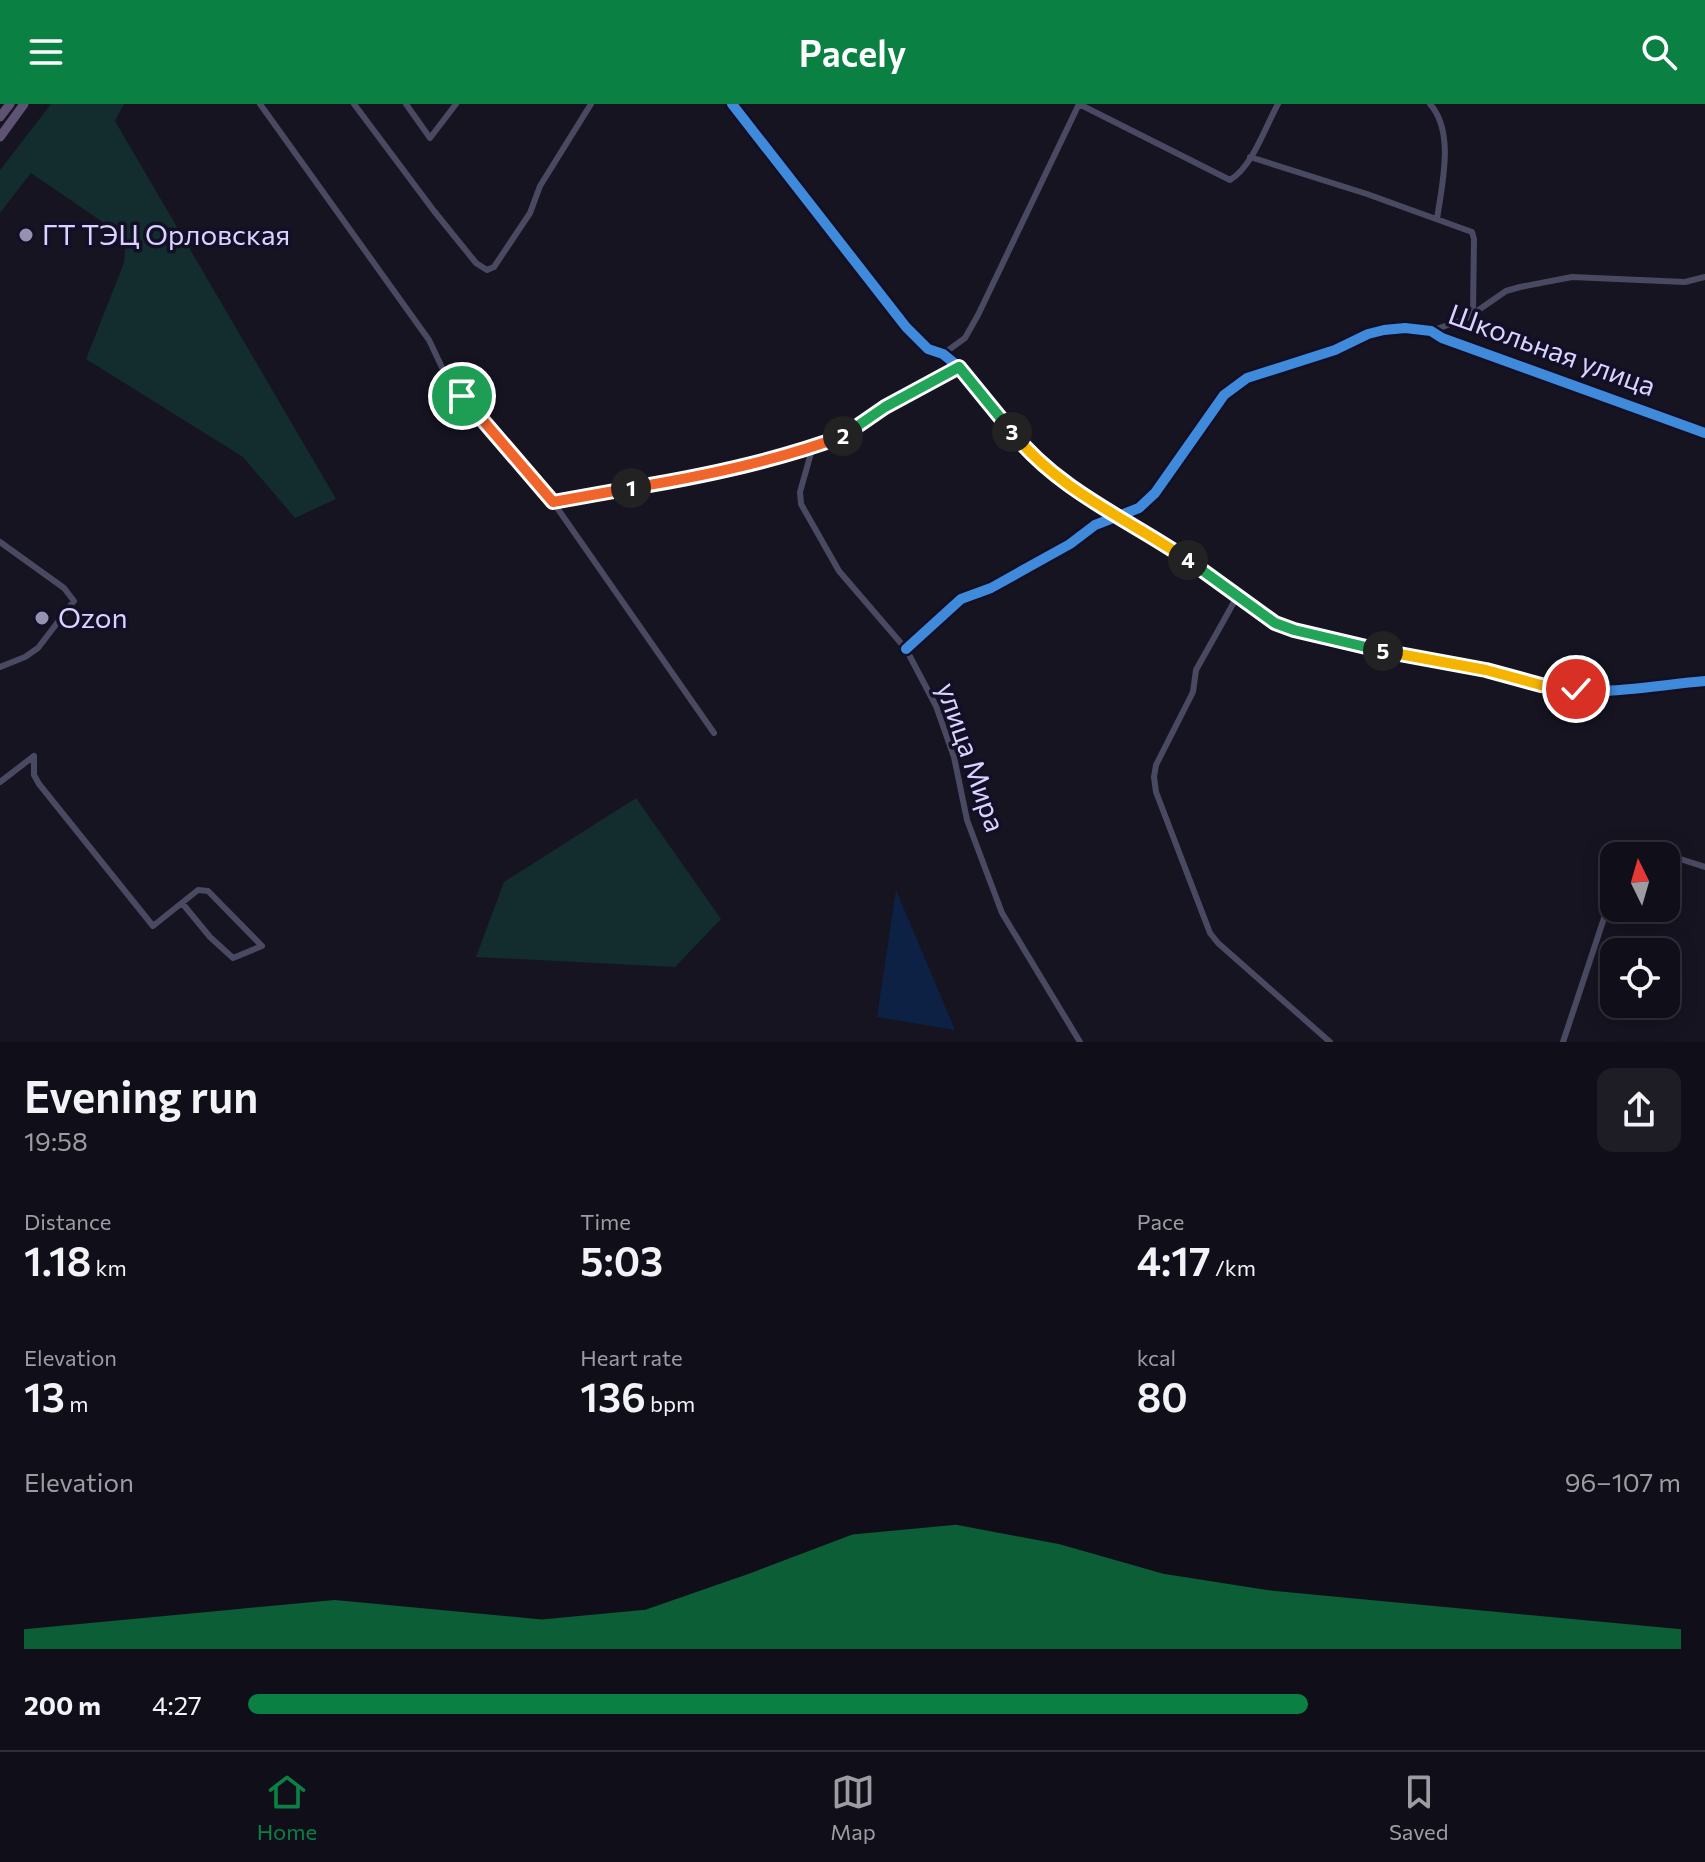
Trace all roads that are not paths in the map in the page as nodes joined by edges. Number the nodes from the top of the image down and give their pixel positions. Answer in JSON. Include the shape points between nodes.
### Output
{"nodes":[{"id":1,"x":10,"y":104,"type":"edge"},
{"id":2,"x":24,"y":104,"type":"edge"},
{"id":3,"x":260,"y":104,"type":"edge"},
{"id":4,"x":354,"y":104,"type":"edge"},
{"id":5,"x":406,"y":104,"type":"edge"},
{"id":6,"x":456,"y":104,"type":"edge"},
{"id":7,"x":591,"y":104,"type":"edge"},
{"id":8,"x":732,"y":104,"type":"edge"},
{"id":9,"x":1079,"y":104,"type":"edge"},
{"id":10,"x":1278,"y":104,"type":"edge"},
{"id":11,"x":1430,"y":104,"type":"edge"},
{"id":12,"x":0,"y":117,"type":"edge"},
{"id":13,"x":0,"y":137,"type":"edge"},
{"id":14,"x":1250,"y":157,"type":"junction"},
{"id":15,"x":1437,"y":219,"type":"junction"},
{"id":16,"x":1705,"y":277,"type":"edge"},
{"id":17,"x":1473,"y":312,"type":"junction"},
{"id":18,"x":1431,"y":331,"type":"junction"},
{"id":19,"x":943,"y":354,"type":"junction"},
{"id":20,"x":959,"y":367,"type":"junction"},
{"id":21,"x":1705,"y":433,"type":"edge"},
{"id":22,"x":813,"y":446,"type":"junction"},
{"id":23,"x":553,"y":502,"type":"junction"},
{"id":24,"x":1116,"y":516,"type":"junction"},
{"id":25,"x":0,"y":542,"type":"edge"},
{"id":26,"x":1238,"y":595,"type":"junction"},
{"id":27,"x":906,"y":649,"type":"junction"},
{"id":28,"x":0,"y":667,"type":"edge"},
{"id":29,"x":1705,"y":681,"type":"edge"},
{"id":30,"x":714,"y":733,"type":"dead end"},
{"id":31,"x":0,"y":782,"type":"edge"},
{"id":32,"x":1680,"y":859,"type":"edge"},
{"id":33,"x":1705,"y":867,"type":"edge"},
{"id":34,"x":182,"y":903,"type":"junction"},
{"id":35,"x":1603,"y":922,"type":"edge"},
{"id":36,"x":1080,"y":1042,"type":"edge"},
{"id":37,"x":1330,"y":1042,"type":"edge"},
{"id":38,"x":1563,"y":1042,"type":"edge"}],
"edges":[{"from":1,"to":12,"type":"main road"},
{"from":2,"to":13,"type":"main road"},
{"from":3,"to":23,"type":"street","via":[[429,340],[448,380]]},
{"from":4,"to":7,"type":"street","via":[[471,257],[489,270],[530,213],[540,186]]},
{"from":5,"to":6,"type":"street","via":[[430,138]]},
{"from":8,"to":19,"type":"street","via":[[906,327],[928,349]]},
{"from":9,"to":14,"type":"street","via":[[1222,179],[1237,176]]},
{"from":9,"to":19,"type":"street","via":[[978,315],[965,338]]},
{"from":10,"to":14,"type":"street"},
{"from":11,"to":15,"type":"street","via":[[1440,115],[1444,142]]},
{"from":14,"to":15,"type":"street"},
{"from":15,"to":17,"type":"street","via":[[1472,232]]},
{"from":16,"to":17,"type":"street","via":[[1685,282],[1572,277],[1506,291]]},
{"from":17,"to":18,"type":"street"},
{"from":18,"to":21,"type":"street","name":"Школьная улица"},
{"from":18,"to":24,"type":"street","name":"Школьная улица","via":[[1405,328],[1368,334],[1247,378],[1224,395],[1155,493],[1139,508]]},
{"from":19,"to":20,"type":"street"},
{"from":20,"to":22,"type":"street","via":[[842,436]]},
{"from":20,"to":24,"type":"street","via":[[1028,452]]},
{"from":22,"to":23,"type":"street","via":[[686,478]]},
{"from":22,"to":27,"type":"street","name":"улица Мира","via":[[799,500],[839,571]]},
{"from":23,"to":30,"type":"street"},
{"from":24,"to":26,"type":"street"},
{"from":24,"to":27,"type":"street","name":"Школьная улица","via":[[991,588],[961,599]]},
{"from":25,"to":28,"type":"street","via":[[74,601],[38,648]]},
{"from":26,"to":29,"type":"street","via":[[1275,623],[1294,630],[1541,685],[1595,691]]},
{"from":26,"to":37,"type":"street","via":[[1196,670],[1193,692],[1156,765],[1156,792],[1210,933]]},
{"from":27,"to":36,"type":"street","name":"улица Мира","via":[[936,706],[967,820],[1002,913]]},
{"from":31,"to":34,"type":"street","via":[[34,756],[39,784],[153,926]]},
{"from":32,"to":33,"type":"street"},
{"from":34,"to":34,"type":"street","via":[[198,890],[208,891],[262,946],[233,958]]},
{"from":35,"to":38,"type":"street"}]}
